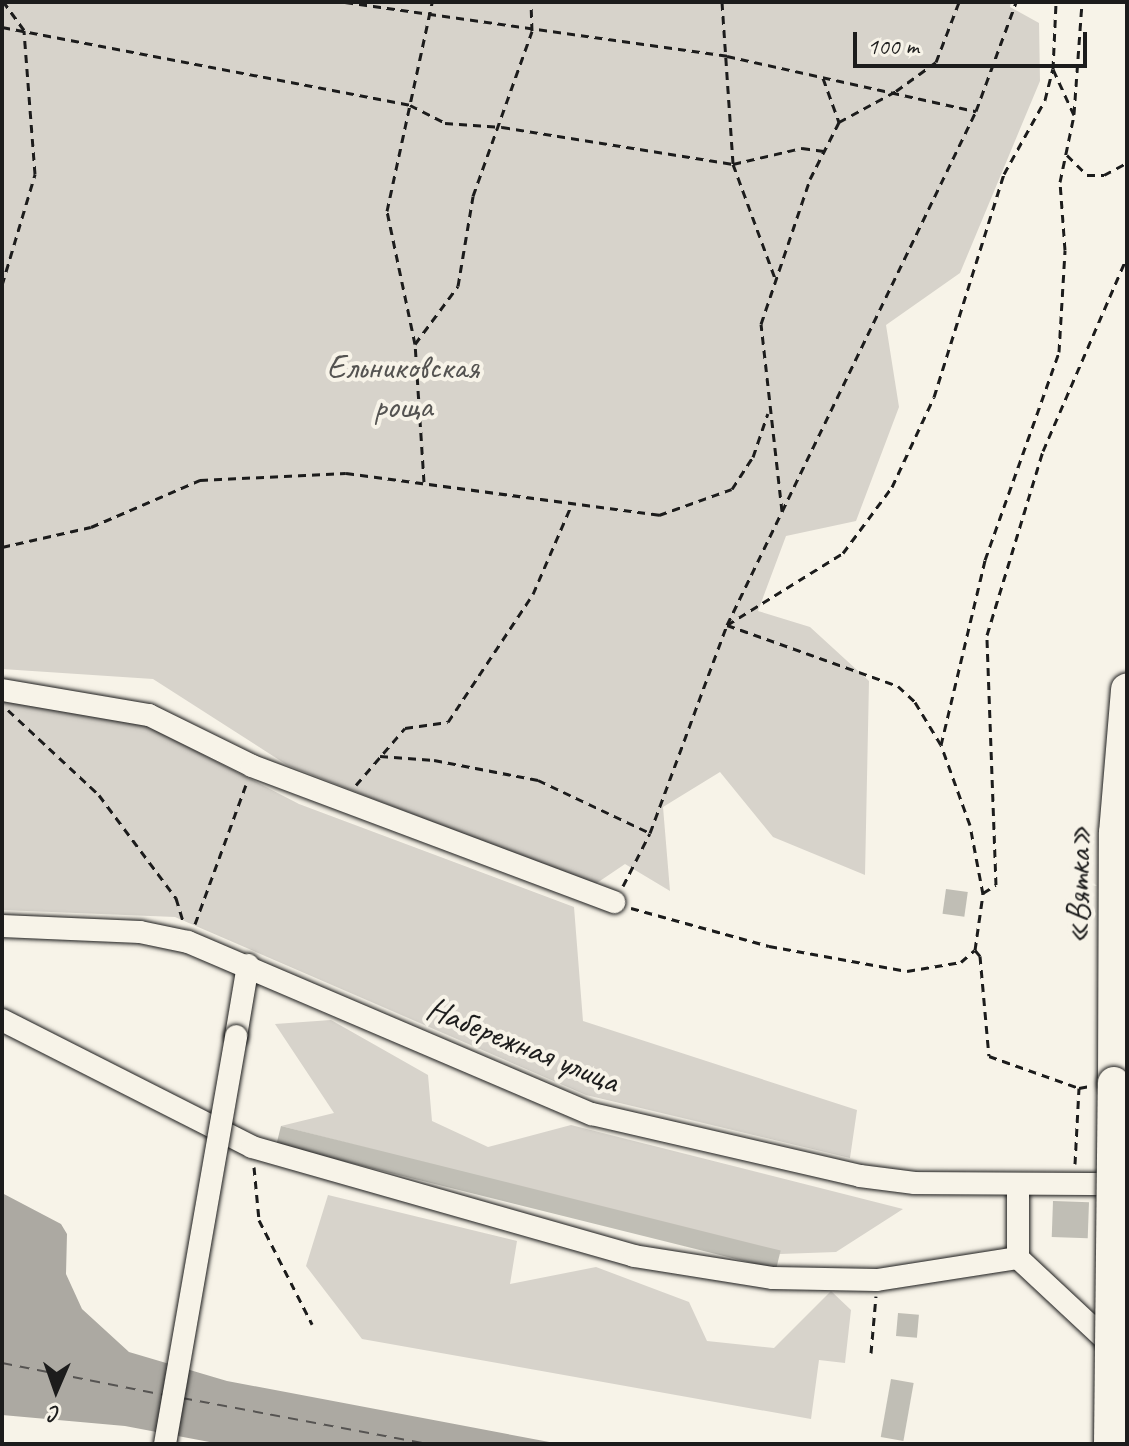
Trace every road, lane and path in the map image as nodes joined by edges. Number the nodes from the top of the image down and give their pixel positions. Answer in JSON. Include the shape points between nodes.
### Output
{"nodes":[{"id":1,"x":4,"y":2,"type":"edge"},
{"id":2,"x":345,"y":2,"type":"edge"},
{"id":3,"x":432,"y":2,"type":"edge"},
{"id":4,"x":531,"y":2,"type":"edge"},
{"id":5,"x":722,"y":2,"type":"edge"},
{"id":6,"x":959,"y":2,"type":"edge"},
{"id":7,"x":1016,"y":2,"type":"edge"},
{"id":8,"x":1056,"y":2,"type":"edge"},
{"id":9,"x":1082,"y":2,"type":"edge"},
{"id":10,"x":429,"y":16,"type":"junction"},
{"id":11,"x":2,"y":27,"type":"edge"},
{"id":12,"x":24,"y":30,"type":"junction"},
{"id":13,"x":532,"y":31,"type":"junction"},
{"id":14,"x":727,"y":56,"type":"junction"},
{"id":15,"x":1053,"y":69,"type":"junction"},
{"id":16,"x":823,"y":78,"type":"junction"},
{"id":17,"x":896,"y":91,"type":"junction"},
{"id":18,"x":410,"y":105,"type":"junction"},
{"id":19,"x":976,"y":111,"type":"junction"},
{"id":20,"x":1074,"y":115,"type":"junction"},
{"id":21,"x":839,"y":122,"type":"junction"},
{"id":22,"x":502,"y":127,"type":"junction"},
{"id":23,"x":824,"y":151,"type":"junction"},
{"id":24,"x":1067,"y":155,"type":"junction"},
{"id":25,"x":1127,"y":163,"type":"edge"},
{"id":26,"x":733,"y":164,"type":"junction"},
{"id":27,"x":1127,"y":257,"type":"edge"},
{"id":28,"x":776,"y":280,"type":"junction"},
{"id":29,"x":2,"y":285,"type":"edge"},
{"id":30,"x":415,"y":344,"type":"junction"},
{"id":31,"x":768,"y":413,"type":"junction"},
{"id":32,"x":424,"y":482,"type":"junction"},
{"id":33,"x":571,"y":506,"type":"junction"},
{"id":34,"x":782,"y":511,"type":"junction"},
{"id":35,"x":2,"y":547,"type":"edge"},
{"id":36,"x":727,"y":625,"type":"junction"},
{"id":37,"x":1127,"y":689,"type":"edge"},
{"id":38,"x":2,"y":690,"type":"edge"},
{"id":39,"x":2,"y":705,"type":"edge"},
{"id":40,"x":941,"y":745,"type":"junction"},
{"id":41,"x":380,"y":756,"type":"junction"},
{"id":42,"x":252,"y":766,"type":"junction"},
{"id":43,"x":343,"y":801,"type":"junction"},
{"id":44,"x":650,"y":833,"type":"junction"},
{"id":45,"x":983,"y":894,"type":"junction"},
{"id":46,"x":614,"y":902,"type":"junction"},
{"id":47,"x":2,"y":926,"type":"edge"},
{"id":48,"x":189,"y":941,"type":"junction"},
{"id":49,"x":975,"y":950,"type":"junction"},
{"id":50,"x":248,"y":965,"type":"junction"},
{"id":51,"x":2,"y":1020,"type":"edge"},
{"id":52,"x":252,"y":1147,"type":"junction"},
{"id":53,"x":1018,"y":1184,"type":"junction"},
{"id":54,"x":1073,"y":1184,"type":"junction"},
{"id":55,"x":1127,"y":1184,"type":"edge"},
{"id":56,"x":1018,"y":1258,"type":"junction"},
{"id":57,"x":877,"y":1280,"type":"junction"},
{"id":58,"x":312,"y":1324,"type":"dead end"},
{"id":59,"x":1127,"y":1341,"type":"edge"},
{"id":60,"x":871,"y":1353,"type":"dead end"},
{"id":61,"x":165,"y":1444,"type":"edge"},
{"id":62,"x":1110,"y":1444,"type":"edge"}],
"edges":[{"from":1,"to":12,"type":"path"},
{"from":2,"to":10,"type":"path"},
{"from":3,"to":10,"type":"path"},
{"from":4,"to":13,"type":"path"},
{"from":5,"to":14,"type":"path"},
{"from":6,"to":17,"type":"path","via":[[936,62]]},
{"from":7,"to":19,"type":"path"},
{"from":8,"to":15,"type":"path"},
{"from":9,"to":20,"type":"path"},
{"from":10,"to":13,"type":"path"},
{"from":10,"to":18,"type":"path"},
{"from":11,"to":12,"type":"path"},
{"from":12,"to":18,"type":"path"},
{"from":12,"to":29,"type":"path","via":[[35,174]]},
{"from":13,"to":14,"type":"path"},
{"from":13,"to":22,"type":"path"},
{"from":14,"to":16,"type":"path"},
{"from":14,"to":26,"type":"path"},
{"from":15,"to":20,"type":"path"},
{"from":15,"to":36,"type":"path","via":[[1034,123],[1004,174],[934,397],[892,487],[843,553]]},
{"from":16,"to":17,"type":"path"},
{"from":16,"to":21,"type":"path"},
{"from":17,"to":19,"type":"path"},
{"from":17,"to":21,"type":"path"},
{"from":18,"to":22,"type":"path","via":[[445,123]]},
{"from":18,"to":30,"type":"path","via":[[387,211]]},
{"from":19,"to":34,"type":"path"},
{"from":20,"to":24,"type":"path"},
{"from":21,"to":23,"type":"path"},
{"from":22,"to":26,"type":"path"},
{"from":22,"to":30,"type":"path","via":[[473,196],[458,286]]},
{"from":23,"to":26,"type":"path","via":[[802,148]]},
{"from":23,"to":28,"type":"path"},
{"from":24,"to":25,"type":"path","via":[[1087,175],[1104,175]]},
{"from":24,"to":40,"type":"path","via":[[1060,182],[1065,250],[1059,352],[985,560]]},
{"from":26,"to":28,"type":"path"},
{"from":27,"to":45,"type":"path","via":[[1043,451],[987,635],[996,885]]},
{"from":28,"to":31,"type":"path","via":[[761,324]]},
{"from":30,"to":32,"type":"path"},
{"from":31,"to":33,"type":"path","via":[[753,457],[732,489],[659,515]]},
{"from":31,"to":34,"type":"path"},
{"from":32,"to":33,"type":"path"},
{"from":32,"to":35,"type":"path","via":[[346,473],[200,480],[91,527]]},
{"from":33,"to":41,"type":"path","via":[[533,594],[448,722],[405,728]]},
{"from":34,"to":36,"type":"path"},
{"from":36,"to":40,"type":"path","via":[[866,674],[906,694]]},
{"from":36,"to":44,"type":"path"},
{"from":37,"to":62,"type":"highway","name":"«Вятка»","bridge":true,"via":[[1115,833]]},
{"from":38,"to":42,"type":"street","via":[[149,715]]},
{"from":39,"to":48,"type":"path","via":[[99,795],[176,898]]},
{"from":40,"to":45,"type":"path","via":[[970,825]]},
{"from":41,"to":43,"type":"path"},
{"from":41,"to":44,"type":"path","via":[[434,760],[538,780]]},
{"from":42,"to":43,"type":"street"},
{"from":42,"to":48,"type":"path"},
{"from":43,"to":46,"type":"street"},
{"from":44,"to":46,"type":"path"},
{"from":45,"to":49,"type":"path"},
{"from":46,"to":49,"type":"path","via":[[769,946],[876,967],[937,969],[961,962]]},
{"from":47,"to":48,"type":"street","name":"Набережная улица","via":[[140,932]]},
{"from":48,"to":50,"type":"street","name":"Набережная улица"},
{"from":49,"to":54,"type":"path","via":[[980,956],[989,1056],[1079,1088]]},
{"from":50,"to":53,"type":"street","name":"Набережная улица","via":[[592,1114],[860,1176],[915,1183]]},
{"from":50,"to":61,"type":"street","bridge":true},
{"from":51,"to":52,"type":"street"},
{"from":52,"to":57,"type":"street","via":[[634,1256],[773,1278]]},
{"from":52,"to":58,"type":"path","via":[[259,1220]]},
{"from":53,"to":54,"type":"street","name":"Набережная улица"},
{"from":53,"to":56,"type":"street"},
{"from":54,"to":55,"type":"street","name":"Набережная улица"},
{"from":56,"to":57,"type":"street"},
{"from":56,"to":59,"type":"street","via":[[1107,1341]]},
{"from":57,"to":60,"type":"path"}]}
